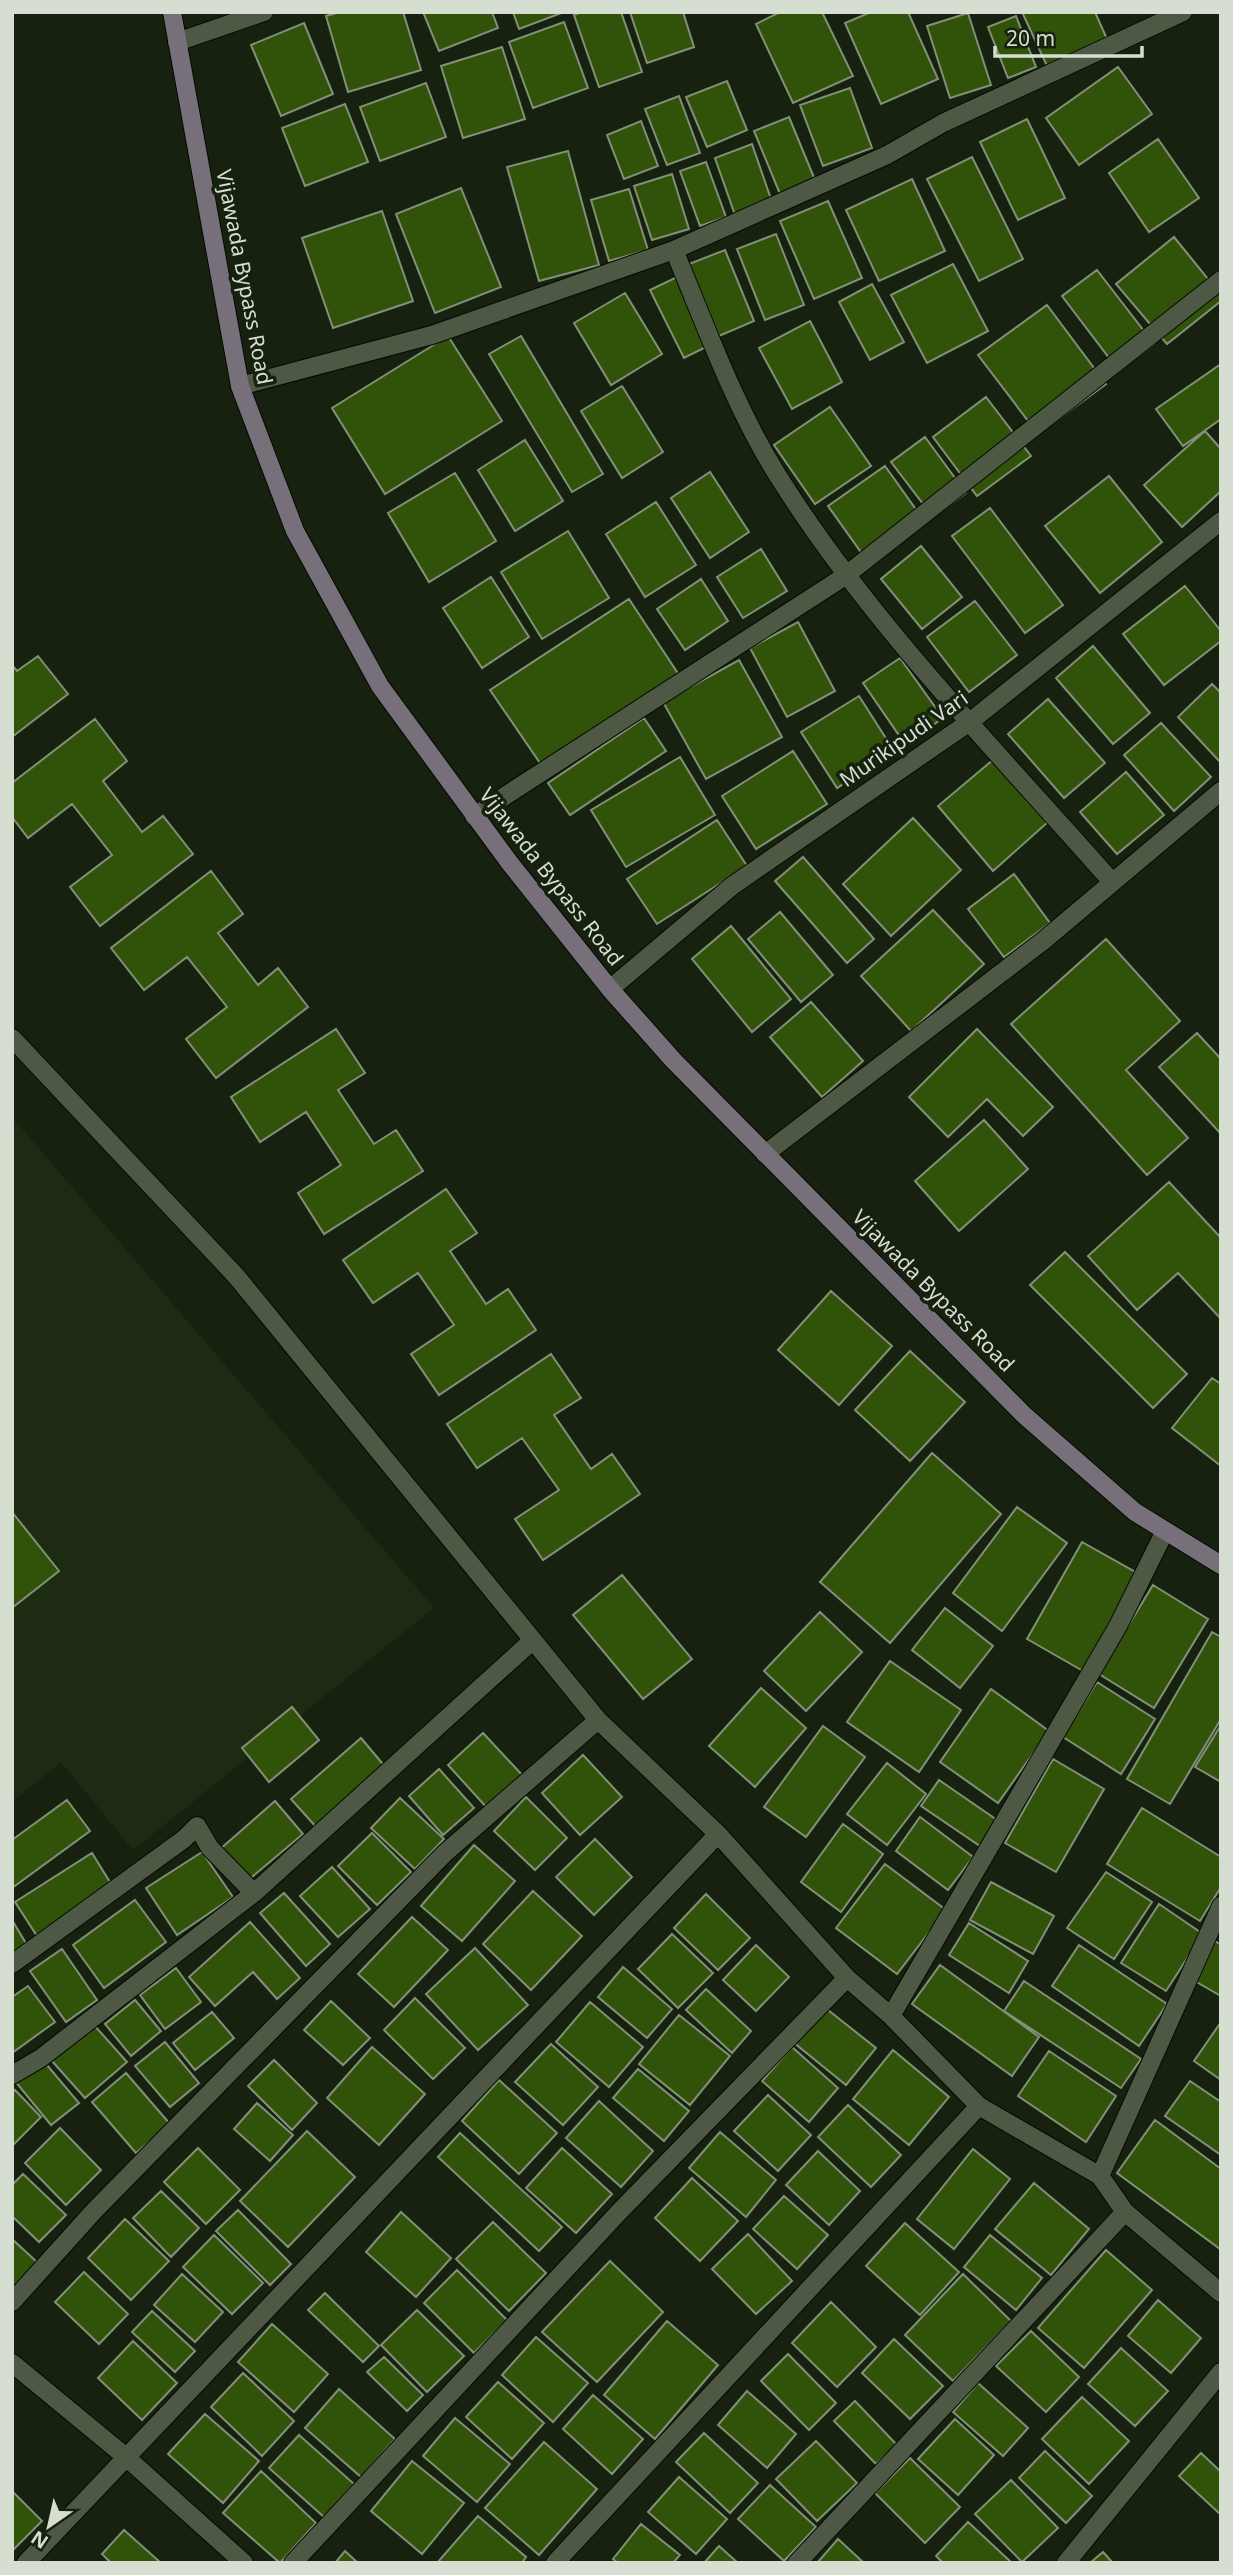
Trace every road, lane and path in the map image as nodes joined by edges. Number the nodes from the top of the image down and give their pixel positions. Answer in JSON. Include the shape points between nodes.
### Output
{"nodes":[{"id":1,"x":172,"y":12,"type":"edge"},
{"id":2,"x":264,"y":12,"type":"edge"},
{"id":3,"x":1183,"y":12,"type":"edge"},
{"id":4,"x":177,"y":42,"type":"junction"},
{"id":5,"x":674,"y":250,"type":"junction"},
{"id":6,"x":1221,"y":280,"type":"edge"},
{"id":7,"x":240,"y":386,"type":"junction"},
{"id":8,"x":1221,"y":521,"type":"edge"},
{"id":9,"x":845,"y":576,"type":"junction"},
{"id":10,"x":971,"y":721,"type":"junction"},
{"id":11,"x":1221,"y":791,"type":"edge"},
{"id":12,"x":474,"y":816,"type":"junction"},
{"id":13,"x":1112,"y":882,"type":"junction"},
{"id":14,"x":610,"y":989,"type":"junction"},
{"id":15,"x":12,"y":1038,"type":"edge"},
{"id":16,"x":765,"y":1154,"type":"junction"},
{"id":17,"x":1166,"y":1531,"type":"junction"},
{"id":18,"x":1221,"y":1565,"type":"edge"},
{"id":19,"x":532,"y":1641,"type":"junction"},
{"id":20,"x":598,"y":1720,"type":"junction"},
{"id":21,"x":718,"y":1834,"type":"junction"},
{"id":22,"x":254,"y":1893,"type":"junction"},
{"id":23,"x":1221,"y":1906,"type":"edge"},
{"id":24,"x":12,"y":1964,"type":"edge"},
{"id":25,"x":847,"y":1978,"type":"junction"},
{"id":26,"x":891,"y":2016,"type":"junction"},
{"id":27,"x":12,"y":2075,"type":"edge"},
{"id":28,"x":979,"y":2106,"type":"junction"},
{"id":29,"x":1100,"y":2176,"type":"junction"},
{"id":30,"x":1125,"y":2213,"type":"junction"},
{"id":31,"x":1221,"y":2292,"type":"edge"},
{"id":32,"x":12,"y":2302,"type":"edge"},
{"id":33,"x":12,"y":2363,"type":"edge"},
{"id":34,"x":1221,"y":2372,"type":"edge"},
{"id":35,"x":126,"y":2457,"type":"junction"},
{"id":36,"x":26,"y":2563,"type":"edge"},
{"id":37,"x":244,"y":2563,"type":"edge"},
{"id":38,"x":292,"y":2563,"type":"edge"},
{"id":39,"x":555,"y":2563,"type":"edge"},
{"id":40,"x":796,"y":2563,"type":"edge"},
{"id":41,"x":1066,"y":2563,"type":"edge"}],
"edges":[{"from":1,"to":4,"type":"main road","name":"Vijawada Bypass Road"},
{"from":2,"to":4,"type":"street"},
{"from":3,"to":5,"type":"street","via":[[943,123],[887,155]]},
{"from":4,"to":7,"type":"main road","name":"Vijawada Bypass Road"},
{"from":5,"to":7,"type":"street","via":[[432,335]]},
{"from":5,"to":9,"type":"street","via":[[742,413]]},
{"from":6,"to":9,"type":"street"},
{"from":7,"to":12,"type":"main road","name":"Vijawada Bypass Road","via":[[295,531],[380,686]]},
{"from":8,"to":10,"type":"street","name":"Murikipudi Vari"},
{"from":9,"to":10,"type":"street"},
{"from":9,"to":12,"type":"street"},
{"from":10,"to":13,"type":"street"},
{"from":10,"to":14,"type":"street","name":"Murikipudi Vari","via":[[732,886]]},
{"from":11,"to":13,"type":"street"},
{"from":12,"to":14,"type":"main road","name":"Vijawada Bypass Road"},
{"from":13,"to":16,"type":"street","via":[[1043,941]]},
{"from":14,"to":16,"type":"main road","name":"Vijawada Bypass Road"},
{"from":15,"to":19,"type":"street","via":[[236,1276]]},
{"from":16,"to":17,"type":"main road","name":"Vijawada Bypass Road","via":[[1024,1415],[1135,1511]]},
{"from":17,"to":18,"type":"main road","name":"Vijawada Bypass Road"},
{"from":17,"to":26,"type":"street","via":[[1118,1626]]},
{"from":19,"to":20,"type":"street"},
{"from":19,"to":22,"type":"street"},
{"from":20,"to":21,"type":"street"},
{"from":20,"to":32,"type":"street","via":[[445,1853],[94,2211]]},
{"from":21,"to":25,"type":"street"},
{"from":21,"to":35,"type":"street"},
{"from":22,"to":24,"type":"street","via":[[210,1848],[197,1826]]},
{"from":22,"to":27,"type":"street","via":[[41,2058]]},
{"from":23,"to":29,"type":"street"},
{"from":25,"to":26,"type":"street"},
{"from":25,"to":38,"type":"street","via":[[619,2211]]},
{"from":26,"to":28,"type":"street"},
{"from":28,"to":29,"type":"street"},
{"from":28,"to":39,"type":"street"},
{"from":29,"to":30,"type":"street"},
{"from":30,"to":31,"type":"street"},
{"from":30,"to":40,"type":"street"},
{"from":33,"to":35,"type":"street"},
{"from":34,"to":41,"type":"street"},
{"from":35,"to":36,"type":"street"},
{"from":35,"to":37,"type":"street"}]}
